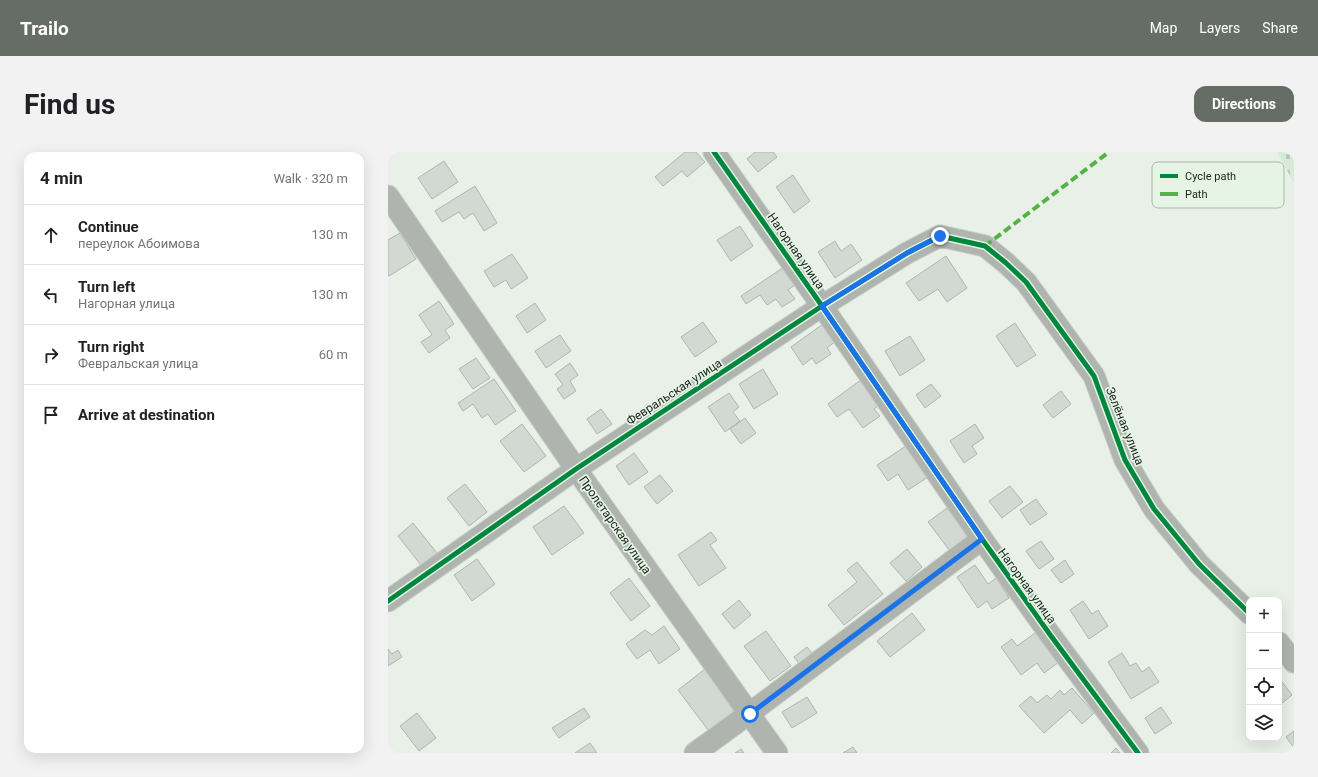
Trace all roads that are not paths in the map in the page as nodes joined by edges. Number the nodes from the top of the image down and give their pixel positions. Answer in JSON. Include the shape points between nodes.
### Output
{"nodes":[{"id":1,"x":714,"y":152,"type":"edge"},
{"id":2,"x":388,"y":196,"type":"edge"},
{"id":3,"x":985,"y":246,"type":"joint"},
{"id":4,"x":822,"y":306,"type":"junction"},
{"id":5,"x":576,"y":469,"type":"junction"},
{"id":6,"x":982,"y":539,"type":"junction"},
{"id":7,"x":388,"y":601,"type":"edge"},
{"id":8,"x":1246,"y":610,"type":"edge"},
{"id":9,"x":1282,"y":647,"type":"edge"},
{"id":10,"x":1294,"y":662,"type":"edge"},
{"id":11,"x":750,"y":714,"type":"junction"},
{"id":12,"x":695,"y":753,"type":"edge"},
{"id":13,"x":777,"y":753,"type":"edge"},
{"id":14,"x":1138,"y":753,"type":"edge"}],
"edges":[{"from":1,"to":4,"type":"street","name":"Нагорная улица"},
{"from":2,"to":5,"type":"street","name":"Пролетарская улица"},
{"from":3,"to":4,"type":"street","name":"Февральская улица","via":[[940,236],[907,253]]},
{"from":3,"to":8,"type":"street","name":"Зелёная улица","via":[[1026,282],[1094,376],[1125,460],[1154,509],[1199,564]]},
{"from":4,"to":5,"type":"street","name":"Февральская улица"},
{"from":4,"to":6,"type":"street","name":"Нагорная улица"},
{"from":5,"to":7,"type":"street","name":"Февральская улица"},
{"from":5,"to":11,"type":"street","name":"Пролетарская улица"},
{"from":6,"to":11,"type":"street"},
{"from":6,"to":14,"type":"street","name":"Нагорная улица"},
{"from":9,"to":10,"type":"street"},
{"from":11,"to":12,"type":"street"},
{"from":11,"to":13,"type":"street","name":"Пролетарская улица"}]}
